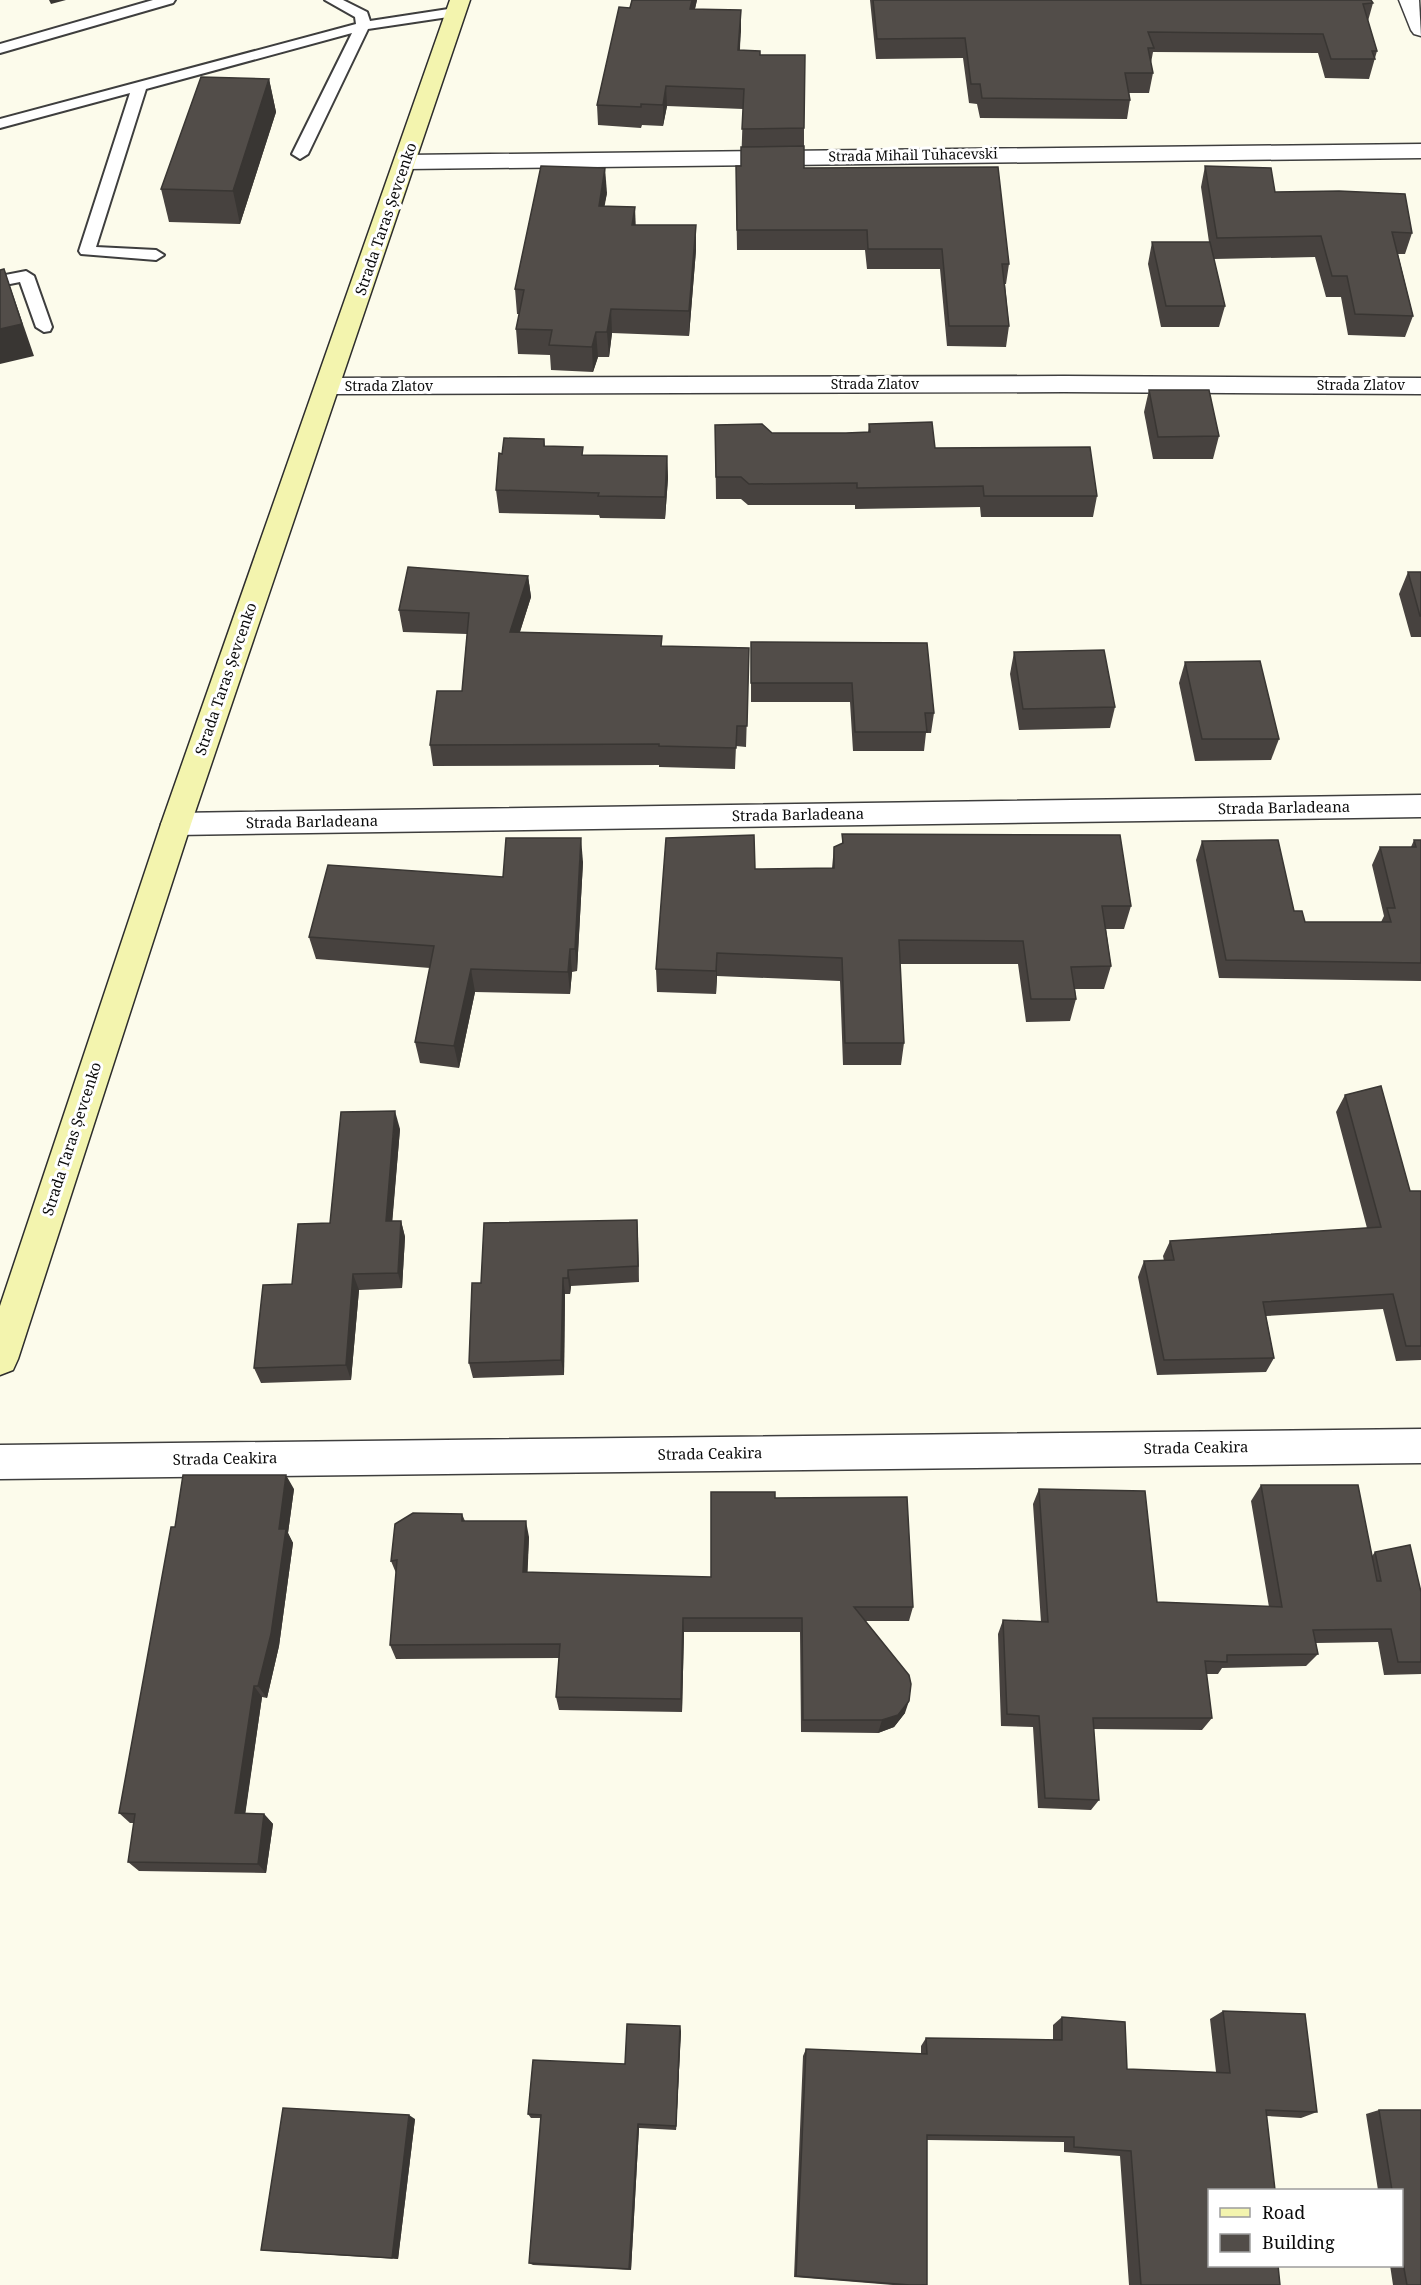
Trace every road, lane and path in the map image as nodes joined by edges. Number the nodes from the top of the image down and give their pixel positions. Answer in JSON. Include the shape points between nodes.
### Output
{"nodes":[{"id":1,"x":168,"y":0,"type":"edge"},
{"id":2,"x":332,"y":0,"type":"edge"},
{"id":3,"x":1409,"y":0,"type":"edge"},
{"id":4,"x":458,"y":6,"type":"edge"},
{"id":5,"x":363,"y":26,"type":"junction"},
{"id":6,"x":1421,"y":30,"type":"edge"},
{"id":7,"x":0,"y":49,"type":"edge"},
{"id":8,"x":140,"y":86,"type":"junction"},
{"id":9,"x":0,"y":124,"type":"edge"},
{"id":10,"x":1421,"y":151,"type":"edge"},
{"id":11,"x":300,"y":154,"type":"dead end"},
{"id":12,"x":406,"y":162,"type":"junction"},
{"id":13,"x":156,"y":255,"type":"dead end"},
{"id":14,"x":0,"y":281,"type":"edge"},
{"id":15,"x":44,"y":327,"type":"dead end"},
{"id":16,"x":328,"y":386,"type":"junction"},
{"id":17,"x":1421,"y":386,"type":"edge"},
{"id":18,"x":1421,"y":806,"type":"edge"},
{"id":19,"x":176,"y":824,"type":"junction"},
{"id":20,"x":0,"y":1359,"type":"edge"},
{"id":21,"x":1421,"y":1446,"type":"edge"},
{"id":22,"x":0,"y":1462,"type":"edge"}],
"edges":[{"from":1,"to":7,"type":"lane"},
{"from":2,"to":5,"type":"lane","via":[[362,15]]},
{"from":3,"to":6,"type":"street"},
{"from":4,"to":5,"type":"lane"},
{"from":4,"to":12,"type":"main road","name":"Strada Taras Șevcenko"},
{"from":5,"to":8,"type":"lane"},
{"from":5,"to":11,"type":"lane"},
{"from":8,"to":9,"type":"lane"},
{"from":8,"to":13,"type":"lane","via":[[87,251]]},
{"from":10,"to":12,"type":"street","name":"Strada Mihail Tuhacevski"},
{"from":12,"to":16,"type":"main road","name":"Strada Taras Șevcenko"},
{"from":14,"to":15,"type":"lane","via":[[26,276]]},
{"from":16,"to":17,"type":"street","name":"Strada Zlatov"},
{"from":16,"to":19,"type":"main road","name":"Strada Taras Șevcenko"},
{"from":18,"to":19,"type":"street","name":"Strada Barladeana"},
{"from":19,"to":20,"type":"main road","name":"Strada Taras Șevcenko"},
{"from":21,"to":22,"type":"street","name":"Strada Ceakira"}]}
